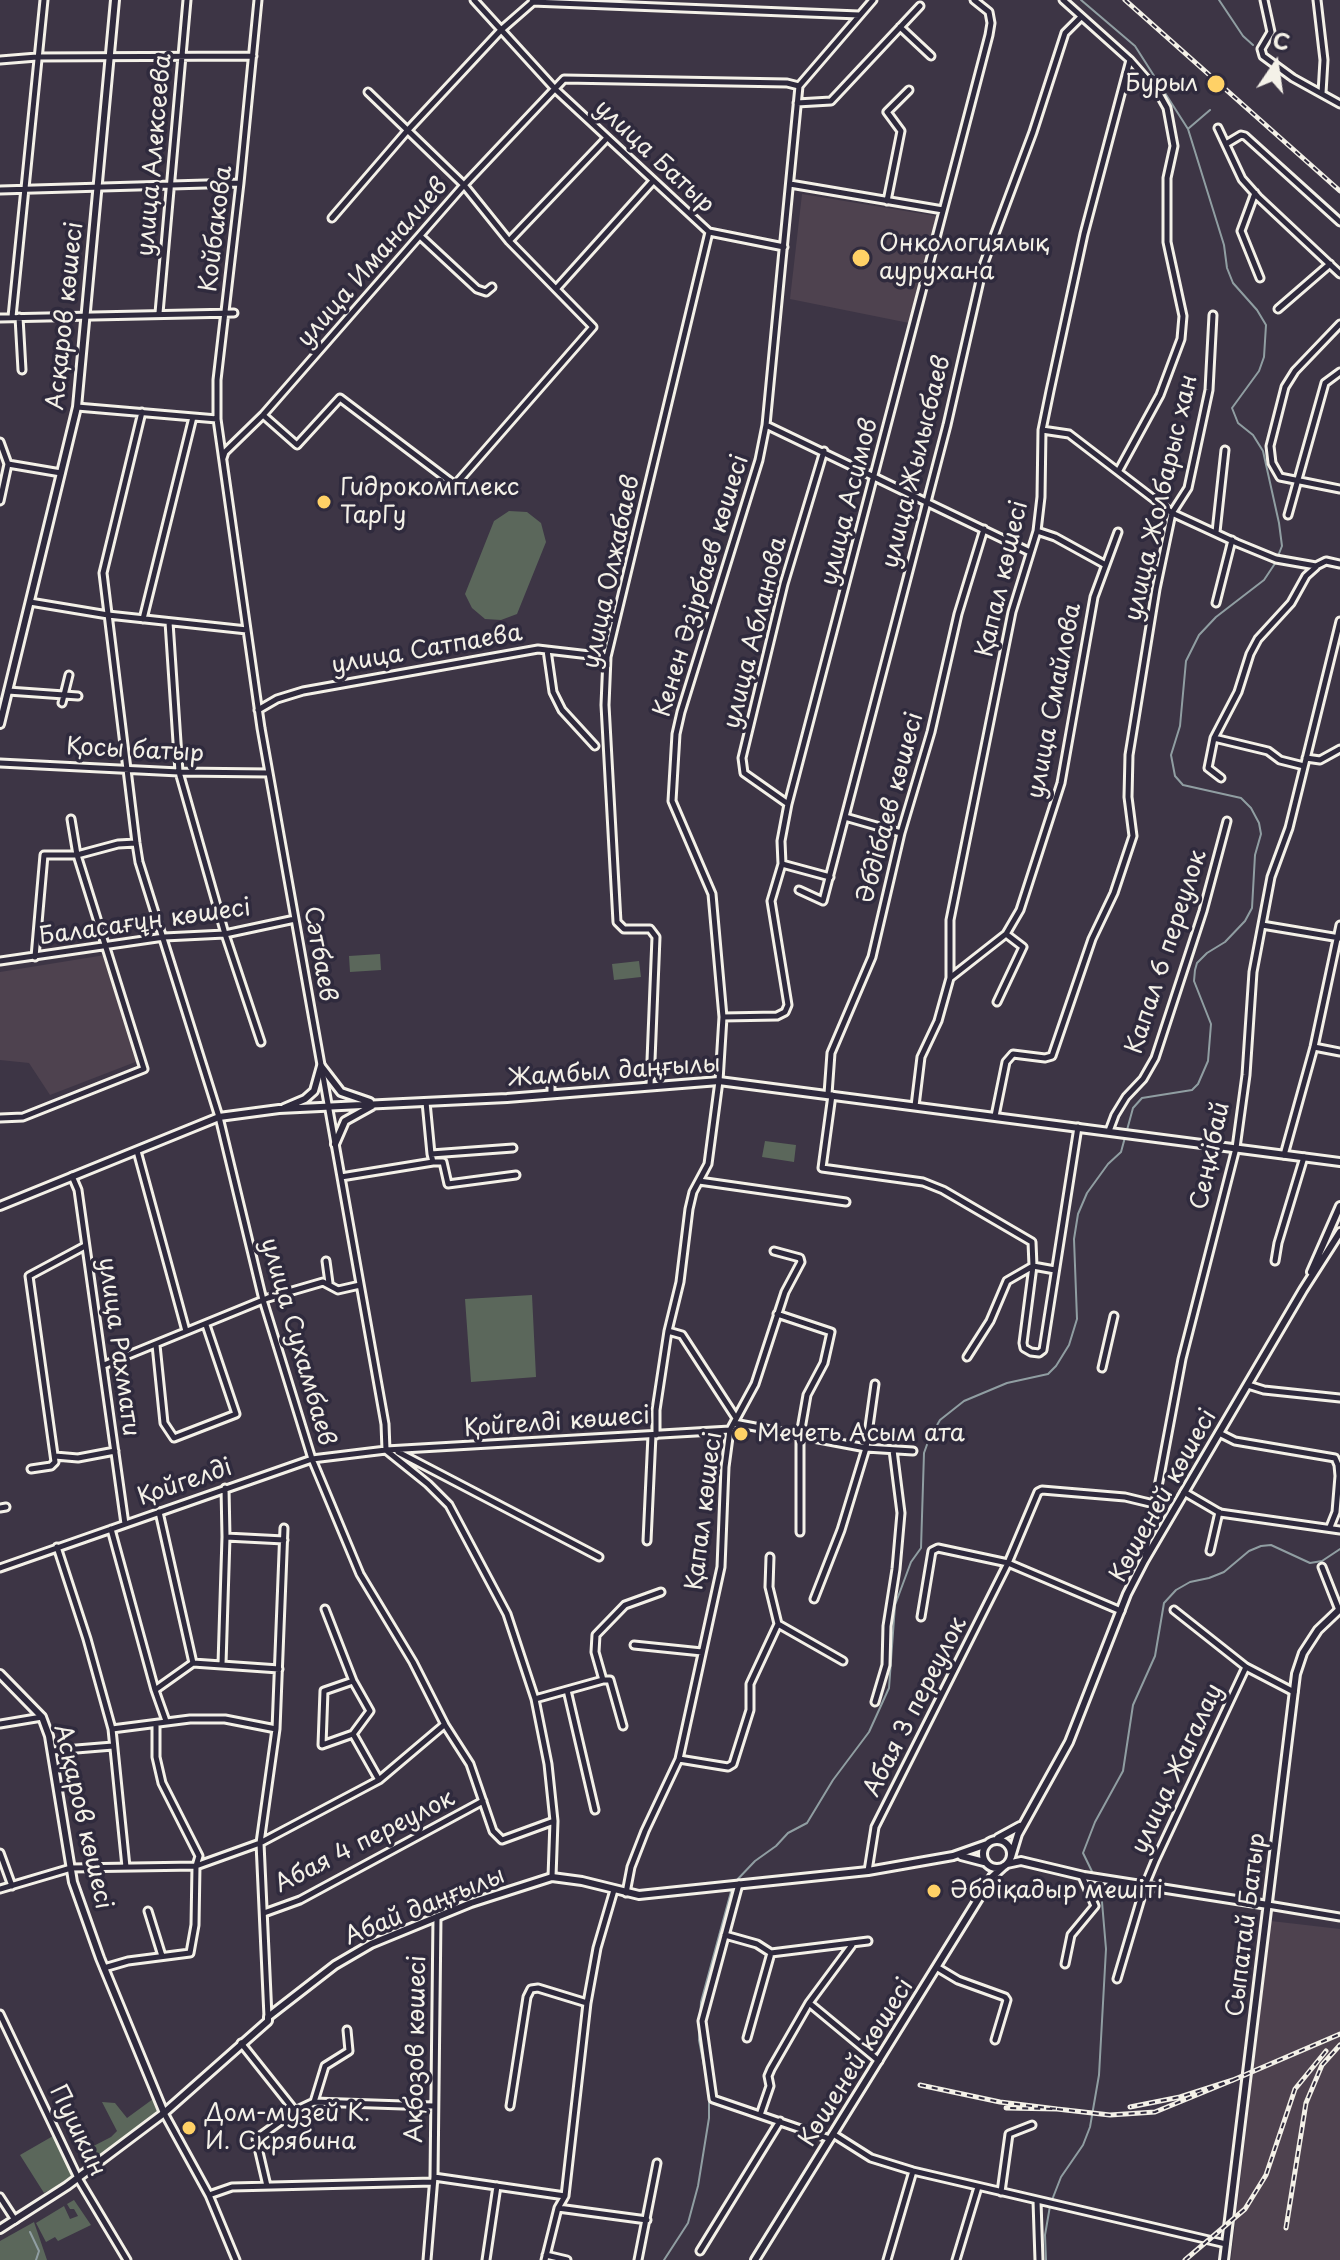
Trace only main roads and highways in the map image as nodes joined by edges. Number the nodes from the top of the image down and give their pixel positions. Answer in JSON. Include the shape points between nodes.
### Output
{"nodes":[{"id":1,"x":115,"y":0,"type":"edge"},
{"id":2,"x":0,"y":724,"type":"edge"},
{"id":3,"x":376,"y":1104,"type":"junction"},
{"id":4,"x":279,"y":1109,"type":"junction"},
{"id":5,"x":335,"y":1144,"type":"road end"},
{"id":6,"x":1340,"y":1162,"type":"edge"},
{"id":7,"x":0,"y":1206,"type":"edge"},
{"id":8,"x":1340,"y":1206,"type":"edge"},
{"id":9,"x":1340,"y":1232,"type":"edge"},
{"id":10,"x":1303,"y":1290,"type":"junction"},
{"id":11,"x":1340,"y":1610,"type":"edge"},
{"id":12,"x":0,"y":1674,"type":"edge"},
{"id":13,"x":1029,"y":1813,"type":"junction"},
{"id":14,"x":995,"y":1839,"type":"junction"},
{"id":15,"x":987,"y":1844,"type":"junction"},
{"id":16,"x":953,"y":1856,"type":"junction"},
{"id":17,"x":1009,"y":1856,"type":"junction"},
{"id":18,"x":988,"y":1864,"type":"junction"},
{"id":19,"x":1035,"y":1864,"type":"junction"},
{"id":20,"x":988,"y":1884,"type":"junction"},
{"id":21,"x":1268,"y":1905,"type":"junction"},
{"id":22,"x":164,"y":2113,"type":"junction"},
{"id":23,"x":0,"y":2229,"type":"edge"},
{"id":24,"x":755,"y":2260,"type":"edge"},
{"id":25,"x":1224,"y":2260,"type":"edge"}],
"edges":[{"from":1,"to":2,"type":"main road","name":"Асқаров көшесі","via":[[77,407]]},
{"from":3,"to":4,"type":"main road","name":"Жамбыл даңғылы"},
{"from":3,"to":4,"type":"main road","via":[[341,1092],[321,1066],[314,1091]]},
{"from":3,"to":5,"type":"main road","via":[[345,1121]]},
{"from":3,"to":6,"type":"main road","name":"Жамбыл даңғылы","via":[[719,1081]]},
{"from":4,"to":7,"type":"main road","name":"Жамбыл даңғылы","via":[[219,1117]]},
{"from":8,"to":10,"type":"main road","name":"Көшеней көшесі"},
{"from":9,"to":10,"type":"main road","name":"Көшеней көшесі"},
{"from":10,"to":13,"type":"main road","name":"Көшеней көшесі","via":[[1144,1561],[1069,1742]]},
{"from":11,"to":21,"type":"main road","name":"Сыпатай Батыр","via":[[1303,1653]]},
{"from":12,"to":22,"type":"main road","name":"Асқаров көшесі","via":[[42,1717],[71,1868],[104,1968]]},
{"from":13,"to":14,"type":"main road","via":[[1013,1832]]},
{"from":13,"to":17,"type":"main road","name":"Көшеней көшесі"},
{"from":14,"to":15,"type":"main road"},
{"from":14,"to":17,"type":"main road"},
{"from":15,"to":16,"type":"main road"},
{"from":15,"to":18,"type":"main road","via":[[983,1851]]},
{"from":16,"to":18,"type":"main road"},
{"from":16,"to":22,"type":"main road","name":"Абай даңғылы","via":[[868,1871],[639,1895],[552,1877],[437,1917],[335,1965],[268,2017]]},
{"from":17,"to":18,"type":"main road","via":[[996,1868]]},
{"from":17,"to":19,"type":"main road"},
{"from":17,"to":19,"type":"main road"},
{"from":17,"to":20,"type":"main road","name":"Көшеней көшесі"},
{"from":18,"to":20,"type":"main road"},
{"from":19,"to":21,"type":"main road"},
{"from":20,"to":24,"type":"main road","name":"Көшеней көшесі"},
{"from":21,"to":25,"type":"main road","name":"Сыпатай Батыр"},
{"from":22,"to":23,"type":"main road","name":"Абай даңғылы"}]}
